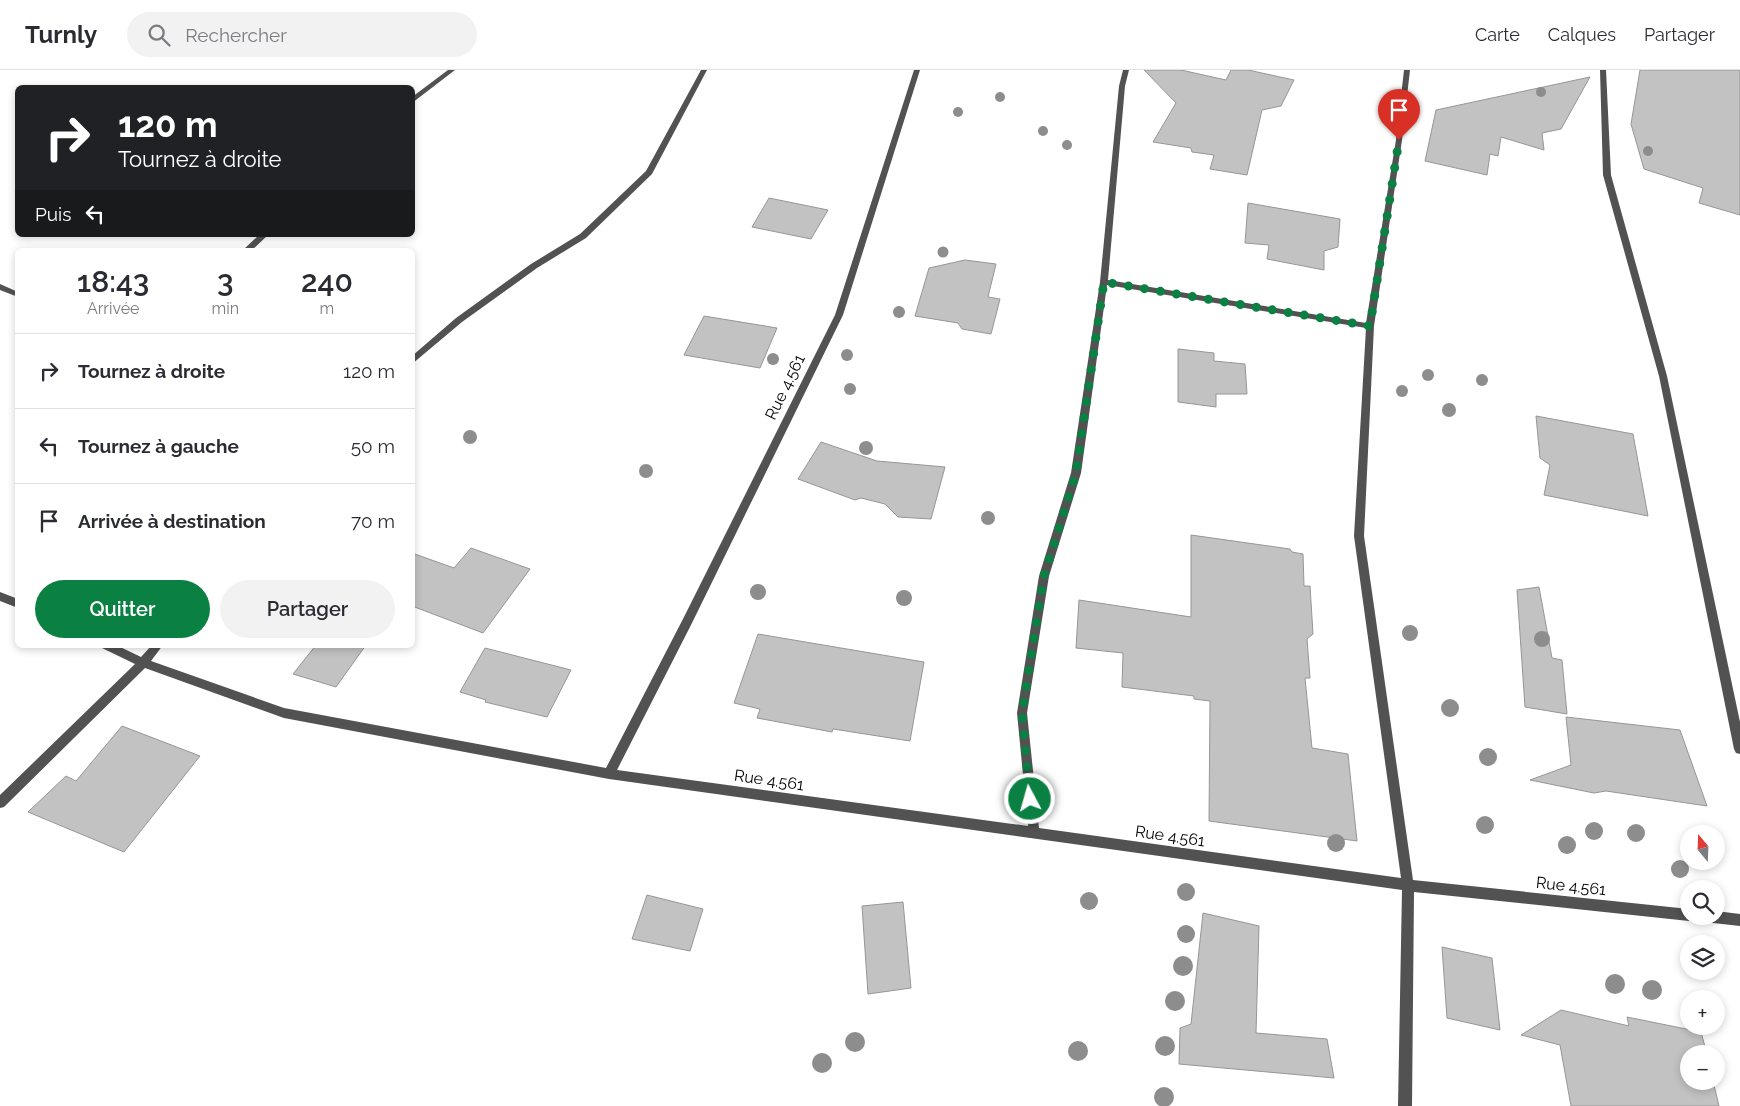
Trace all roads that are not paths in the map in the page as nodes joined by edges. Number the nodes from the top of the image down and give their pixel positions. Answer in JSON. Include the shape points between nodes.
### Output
{"nodes":[{"id":1,"x":452,"y":70,"type":"edge"},
{"id":2,"x":704,"y":70,"type":"edge"},
{"id":3,"x":917,"y":70,"type":"edge"},
{"id":4,"x":1126,"y":70,"type":"edge"},
{"id":5,"x":1407,"y":70,"type":"edge"},
{"id":6,"x":1603,"y":70,"type":"edge"},
{"id":7,"x":415,"y":98,"type":"edge"},
{"id":8,"x":262,"y":237,"type":"edge"},
{"id":9,"x":249,"y":248,"type":"edge"},
{"id":10,"x":1104,"y":282,"type":"junction"},
{"id":11,"x":0,"y":287,"type":"edge"},
{"id":12,"x":15,"y":293,"type":"edge"},
{"id":13,"x":1370,"y":326,"type":"junction"},
{"id":14,"x":415,"y":358,"type":"edge"},
{"id":15,"x":0,"y":596,"type":"edge"},
{"id":16,"x":15,"y":603,"type":"edge"},
{"id":17,"x":113,"y":648,"type":"edge"},
{"id":18,"x":155,"y":648,"type":"edge"},
{"id":19,"x":143,"y":662,"type":"junction"},
{"id":20,"x":1740,"y":749,"type":"edge"},
{"id":21,"x":609,"y":774,"type":"junction"},
{"id":22,"x":0,"y":803,"type":"edge"},
{"id":23,"x":1034,"y":833,"type":"junction"},
{"id":24,"x":1408,"y":885,"type":"junction"},
{"id":25,"x":1680,"y":914,"type":"edge"},
{"id":26,"x":1725,"y":918,"type":"edge"},
{"id":27,"x":1740,"y":920,"type":"edge"},
{"id":28,"x":1405,"y":1106,"type":"edge"}],
"edges":[{"from":1,"to":7,"type":"street"},
{"from":2,"to":14,"type":"street","via":[[648,172],[583,236],[534,266]]},
{"from":3,"to":21,"type":"street","name":"Rue 4.561","via":[[839,315]]},
{"from":4,"to":10,"type":"street"},
{"from":5,"to":13,"type":"street"},
{"from":6,"to":20,"type":"street","via":[[1607,175],[1663,376]]},
{"from":8,"to":9,"type":"street"},
{"from":10,"to":13,"type":"street"},
{"from":10,"to":23,"type":"street","via":[[1076,473],[1044,576],[1022,713]]},
{"from":11,"to":12,"type":"street"},
{"from":13,"to":24,"type":"street","via":[[1359,536]]},
{"from":15,"to":16,"type":"street"},
{"from":17,"to":19,"type":"street"},
{"from":18,"to":19,"type":"street"},
{"from":19,"to":21,"type":"street","via":[[284,712]]},
{"from":19,"to":22,"type":"street"},
{"from":21,"to":23,"type":"street","name":"Rue 4.561"},
{"from":23,"to":24,"type":"street","name":"Rue 4.561"},
{"from":24,"to":25,"type":"street","name":"Rue 4.561"},
{"from":24,"to":28,"type":"street"},
{"from":26,"to":27,"type":"street"}]}
